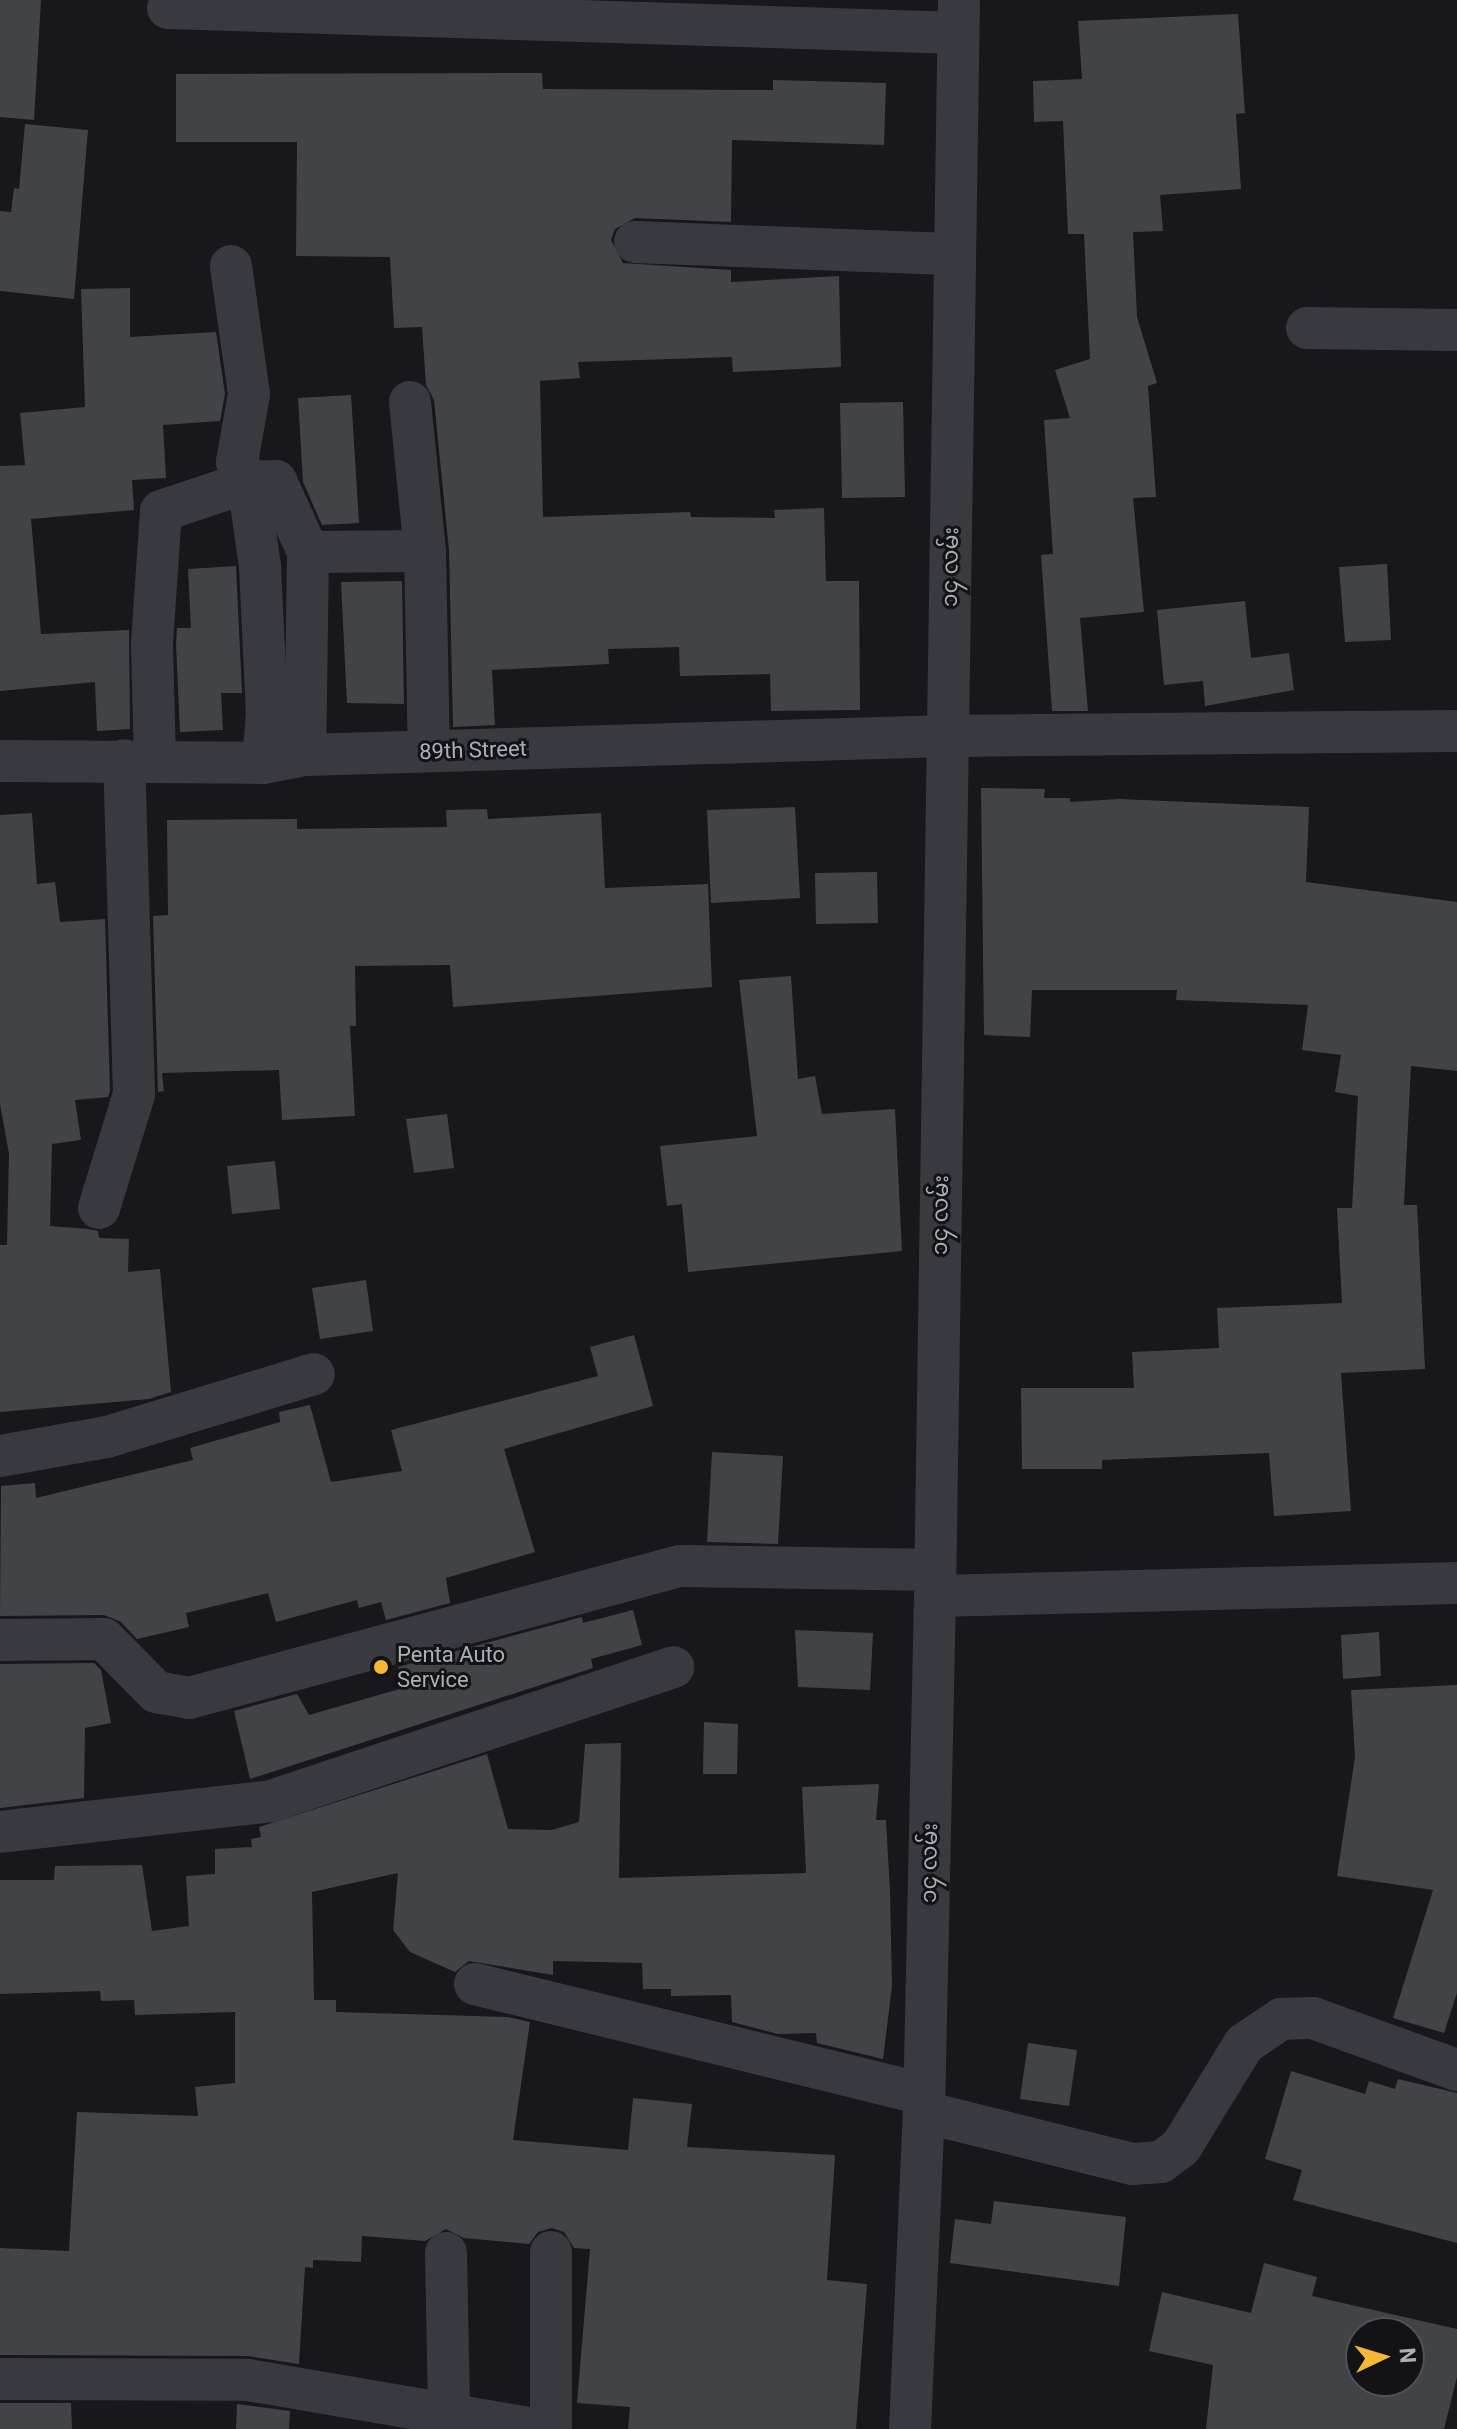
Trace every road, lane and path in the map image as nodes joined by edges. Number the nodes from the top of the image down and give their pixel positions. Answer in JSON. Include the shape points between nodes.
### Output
{"nodes":[{"id":1,"x":168,"y":8,"type":"dead end"},
{"id":2,"x":958,"y":16,"type":"edge"},
{"id":3,"x":635,"y":242,"type":"dead end"},
{"id":4,"x":954,"y":254,"type":"junction"},
{"id":5,"x":231,"y":266,"type":"dead end"},
{"id":6,"x":1307,"y":328,"type":"dead end"},
{"id":7,"x":1457,"y":330,"type":"edge"},
{"id":8,"x":410,"y":402,"type":"dead end"},
{"id":9,"x":248,"y":482,"type":"junction"},
{"id":10,"x":425,"y":551,"type":"junction"},
{"id":11,"x":308,"y":552,"type":"junction"},
{"id":12,"x":1457,"y":731,"type":"edge"},
{"id":13,"x":947,"y":736,"type":"junction"},
{"id":14,"x":429,"y":751,"type":"junction"},
{"id":15,"x":305,"y":755,"type":"junction"},
{"id":16,"x":140,"y":760,"type":"junction"},
{"id":17,"x":0,"y":761,"type":"edge"},
{"id":18,"x":263,"y":763,"type":"junction"},
{"id":19,"x":99,"y":1208,"type":"dead end"},
{"id":20,"x":314,"y":1374,"type":"dead end"},
{"id":21,"x":0,"y":1456,"type":"edge"},
{"id":22,"x":935,"y":1583,"type":"junction"},
{"id":23,"x":1457,"y":1583,"type":"edge"},
{"id":24,"x":0,"y":1640,"type":"edge"},
{"id":25,"x":673,"y":1667,"type":"dead end"},
{"id":26,"x":0,"y":1832,"type":"edge"},
{"id":27,"x":475,"y":1984,"type":"dead end"},
{"id":28,"x":1457,"y":2070,"type":"edge"},
{"id":29,"x":924,"y":2103,"type":"junction"},
{"id":30,"x":551,"y":2252,"type":"dead end"},
{"id":31,"x":446,"y":2253,"type":"dead end"},
{"id":32,"x":0,"y":2379,"type":"edge"},
{"id":33,"x":449,"y":2411,"type":"junction"},
{"id":34,"x":536,"y":2429,"type":"edge"},
{"id":35,"x":551,"y":2429,"type":"edge"},
{"id":36,"x":910,"y":2429,"type":"edge"}],
"edges":[{"from":1,"to":2,"type":"street"},
{"from":2,"to":4,"type":"street","name":"၁၄ လမ်း"},
{"from":3,"to":4,"type":"street"},
{"from":4,"to":13,"type":"street","name":"၁၄ လမ်း"},
{"from":5,"to":9,"type":"street","via":[[249,394],[237,462]]},
{"from":6,"to":7,"type":"street"},
{"from":8,"to":10,"type":"street"},
{"from":9,"to":11,"type":"street","via":[[276,481]]},
{"from":9,"to":16,"type":"street","via":[[161,511]]},
{"from":9,"to":18,"type":"street","via":[[260,566],[267,713]]},
{"from":10,"to":11,"type":"street"},
{"from":10,"to":14,"type":"street"},
{"from":11,"to":15,"type":"street"},
{"from":12,"to":13,"type":"street","name":"89th Street"},
{"from":13,"to":14,"type":"street","name":"89th Street"},
{"from":13,"to":22,"type":"street","name":"၁၄ လမ်း"},
{"from":14,"to":15,"type":"street","name":"89th Street"},
{"from":15,"to":18,"type":"street","name":"89th Street"},
{"from":16,"to":17,"type":"street","name":"89th Street"},
{"from":16,"to":18,"type":"street","name":"89th Street"},
{"from":16,"to":19,"type":"street","via":[[134,1094]]},
{"from":20,"to":21,"type":"street","via":[[107,1437]]},
{"from":22,"to":23,"type":"street"},
{"from":22,"to":24,"type":"street","via":[[680,1566],[189,1698],[156,1692],[104,1639]]},
{"from":22,"to":29,"type":"street","name":"၁၄ လမ်း"},
{"from":25,"to":26,"type":"street","via":[[271,1801]]},
{"from":27,"to":29,"type":"street"},
{"from":28,"to":29,"type":"street","via":[[1313,2018],[1281,2019],[1244,2044],[1181,2147],[1161,2162],[1133,2164]]},
{"from":29,"to":36,"type":"street","name":"၁၄ လမ်း"},
{"from":30,"to":35,"type":"street"},
{"from":31,"to":33,"type":"street"},
{"from":32,"to":33,"type":"street","via":[[248,2380]]},
{"from":33,"to":34,"type":"street"}]}
